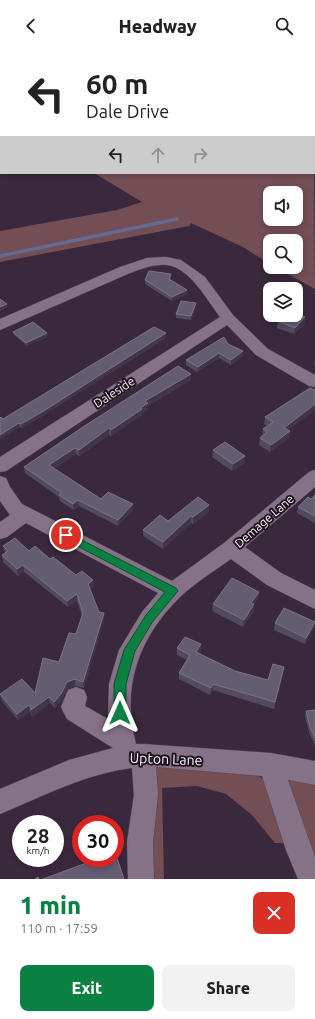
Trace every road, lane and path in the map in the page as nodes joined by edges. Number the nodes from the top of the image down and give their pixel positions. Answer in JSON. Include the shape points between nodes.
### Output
{"nodes":[{"id":1,"x":228,"y":318,"type":"junction"},
{"id":2,"x":0,"y":325,"type":"edge"},
{"id":3,"x":315,"y":382,"type":"edge"},
{"id":4,"x":0,"y":466,"type":"edge"},
{"id":5,"x":315,"y":477,"type":"edge"},
{"id":6,"x":0,"y":483,"type":"edge"},
{"id":7,"x":26,"y":514,"type":"junction"},
{"id":8,"x":0,"y":532,"type":"edge"},
{"id":9,"x":231,"y":548,"type":"junction"},
{"id":10,"x":173,"y":591,"type":"junction"},
{"id":11,"x":315,"y":600,"type":"edge"},
{"id":12,"x":76,"y":697,"type":"dead end"},
{"id":13,"x":131,"y":751,"type":"junction"},
{"id":14,"x":271,"y":765,"type":"junction"},
{"id":15,"x":315,"y":773,"type":"edge"},
{"id":16,"x":0,"y":802,"type":"edge"},
{"id":17,"x":141,"y":879,"type":"edge"},
{"id":18,"x":311,"y":879,"type":"edge"}],
"edges":[{"from":1,"to":2,"type":"street","via":[[200,280],[185,268],[176,263],[153,261],[125,270]]},
{"from":1,"to":3,"type":"street","via":[[262,352]]},
{"from":1,"to":4,"type":"street","name":"Daleside"},
{"from":5,"to":9,"type":"street","name":"Demage Lane"},
{"from":6,"to":7,"type":"street","via":[[15,508]]},
{"from":7,"to":8,"type":"street"},
{"from":7,"to":10,"type":"street"},
{"from":9,"to":10,"type":"street"},
{"from":9,"to":11,"type":"street","name":"Demage Lane","via":[[274,579]]},
{"from":10,"to":13,"type":"street","via":[[149,618],[130,650],[120,684],[120,728]]},
{"from":12,"to":13,"type":"street","via":[[73,707],[75,712]]},
{"from":13,"to":14,"type":"street","name":"Upton Lane"},
{"from":13,"to":16,"type":"street","name":"Upton Lane","via":[[38,783]]},
{"from":13,"to":17,"type":"street","via":[[146,795],[140,842]]},
{"from":14,"to":15,"type":"street","name":"Upton Lane"},
{"from":14,"to":18,"type":"street"}]}
